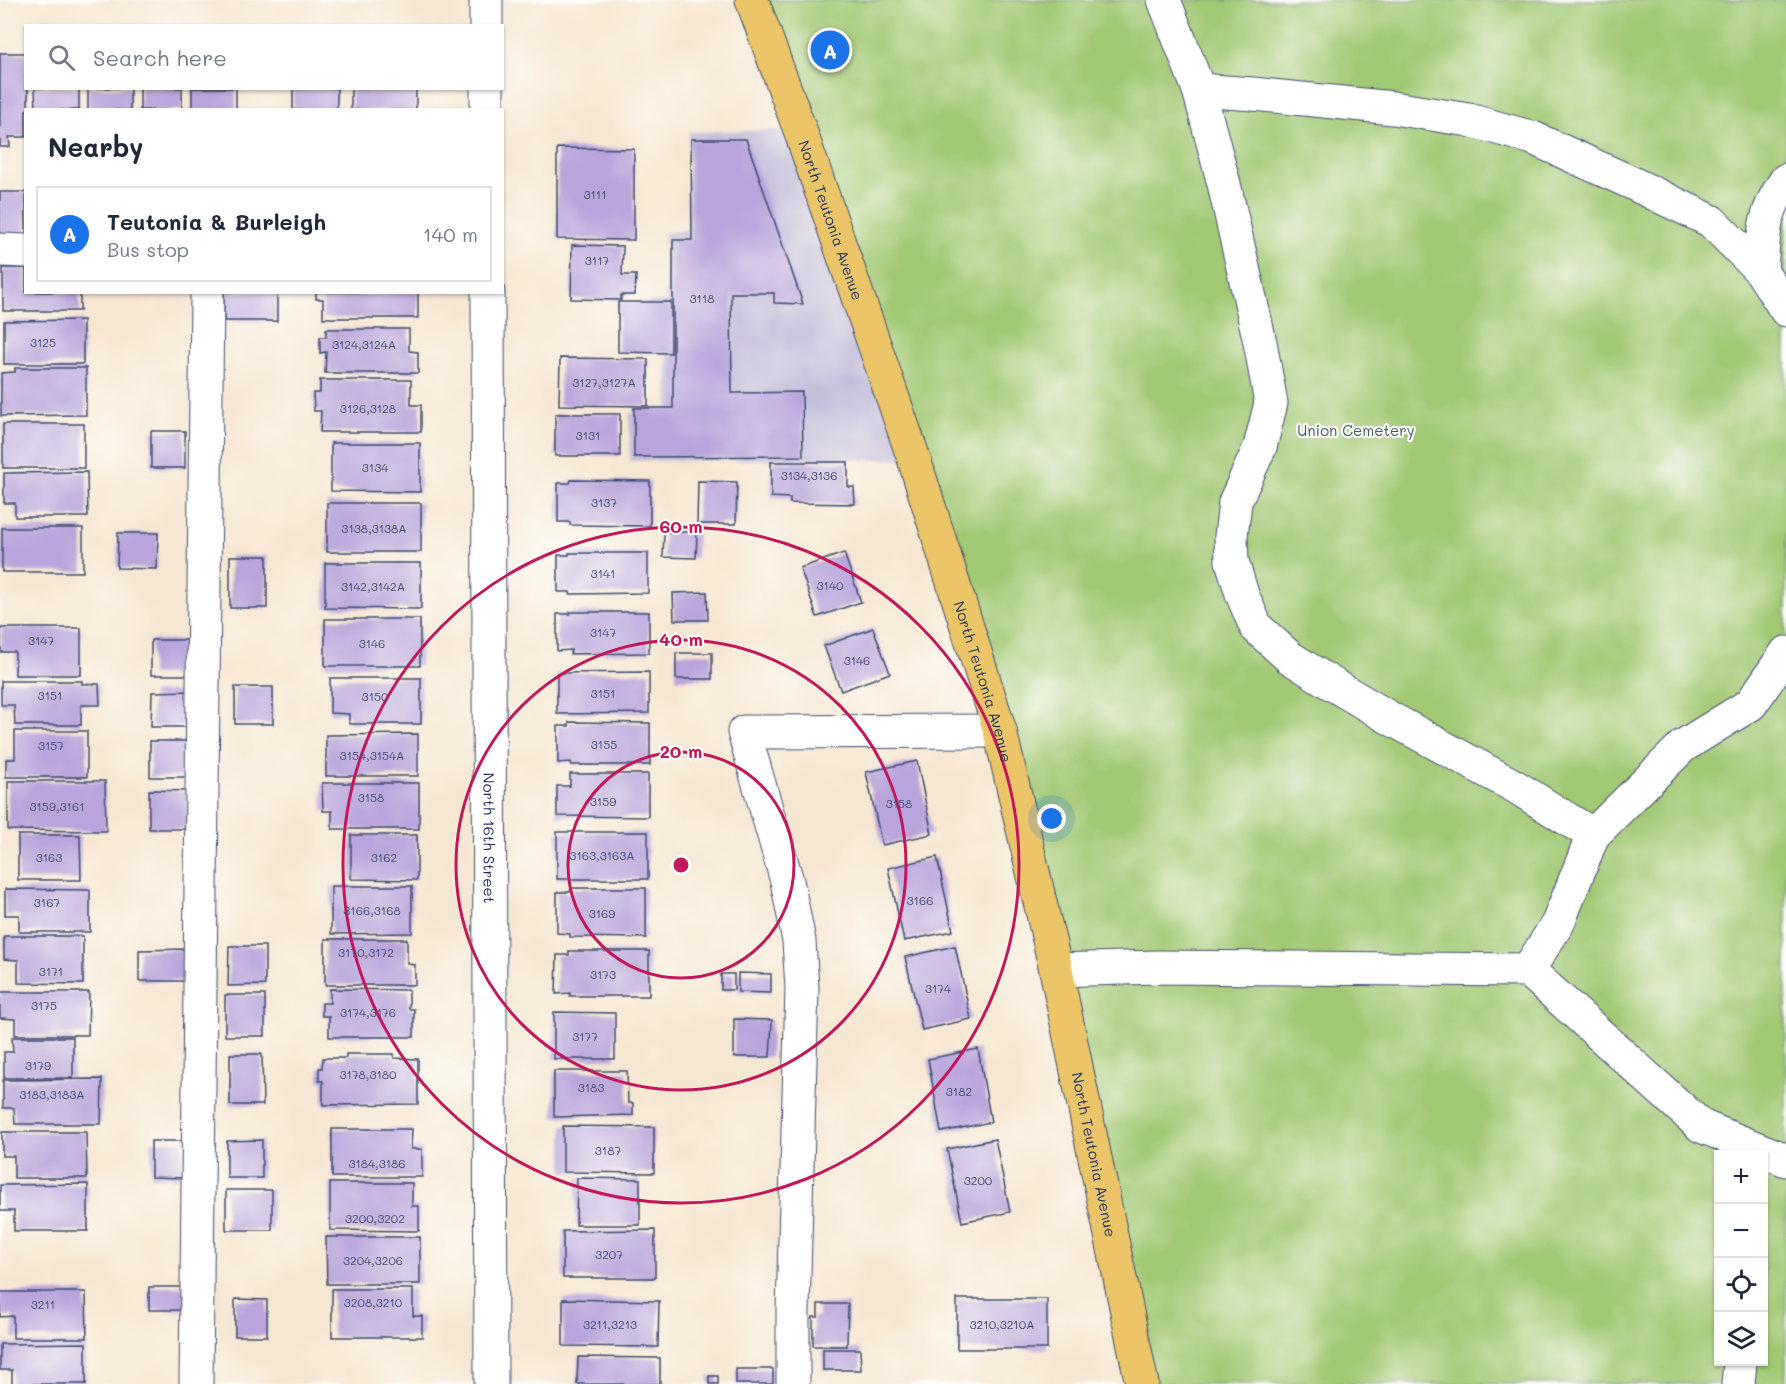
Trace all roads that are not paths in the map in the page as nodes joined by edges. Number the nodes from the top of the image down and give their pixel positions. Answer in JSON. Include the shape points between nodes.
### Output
{"nodes":[{"id":1,"x":486,"y":0,"type":"edge"},
{"id":2,"x":752,"y":0,"type":"edge"},
{"id":3,"x":1164,"y":0,"type":"edge"},
{"id":4,"x":486,"y":24,"type":"edge"},
{"id":5,"x":487,"y":90,"type":"edge"},
{"id":6,"x":1199,"y":90,"type":"junction"},
{"id":7,"x":487,"y":108,"type":"edge"},
{"id":8,"x":1786,"y":180,"type":"edge"},
{"id":9,"x":0,"y":250,"type":"edge"},
{"id":10,"x":24,"y":251,"type":"edge"},
{"id":11,"x":1761,"y":270,"type":"junction"},
{"id":12,"x":207,"y":294,"type":"edge"},
{"id":13,"x":488,"y":294,"type":"edge"},
{"id":14,"x":1786,"y":310,"type":"edge"},
{"id":15,"x":1786,"y":653,"type":"edge"},
{"id":16,"x":1000,"y":731,"type":"junction"},
{"id":17,"x":1593,"y":835,"type":"junction"},
{"id":18,"x":1056,"y":970,"type":"junction"},
{"id":19,"x":1528,"y":970,"type":"junction"},
{"id":20,"x":1747,"y":1149,"type":"edge"},
{"id":21,"x":1786,"y":1160,"type":"edge"},
{"id":22,"x":1740,"y":1366,"type":"edge"},
{"id":23,"x":196,"y":1384,"type":"edge"},
{"id":24,"x":491,"y":1384,"type":"edge"},
{"id":25,"x":793,"y":1384,"type":"edge"},
{"id":26,"x":1142,"y":1384,"type":"edge"},
{"id":27,"x":1738,"y":1384,"type":"edge"}],
"edges":[{"from":1,"to":4,"type":"street"},
{"from":2,"to":16,"type":"main road","name":"North Teutonia Avenue","via":[[910,448]]},
{"from":3,"to":6,"type":"street"},
{"from":5,"to":7,"type":"street"},
{"from":6,"to":11,"type":"street","via":[[1393,108],[1469,120],[1533,138],[1711,221]]},
{"from":6,"to":17,"type":"street","via":[[1224,184],[1271,403],[1260,447],[1235,502],[1231,536],[1232,561],[1256,627],[1289,657],[1324,679]]},
{"from":8,"to":11,"type":"street","via":[[1764,229]]},
{"from":9,"to":10,"type":"street"},
{"from":11,"to":14,"type":"street"},
{"from":12,"to":23,"type":"street"},
{"from":13,"to":24,"type":"street","name":"North 16th Street"},
{"from":15,"to":17,"type":"street","via":[[1751,704],[1683,746]]},
{"from":16,"to":18,"type":"main road","name":"North Teutonia Avenue"},
{"from":16,"to":25,"type":"street","via":[[744,732],[799,940],[802,988]]},
{"from":17,"to":19,"type":"street","via":[[1558,924]]},
{"from":18,"to":19,"type":"street"},
{"from":18,"to":26,"type":"main road","name":"North Teutonia Avenue"},
{"from":19,"to":20,"type":"street","via":[[1701,1126]]},
{"from":20,"to":21,"type":"street"},
{"from":22,"to":27,"type":"street"}]}
